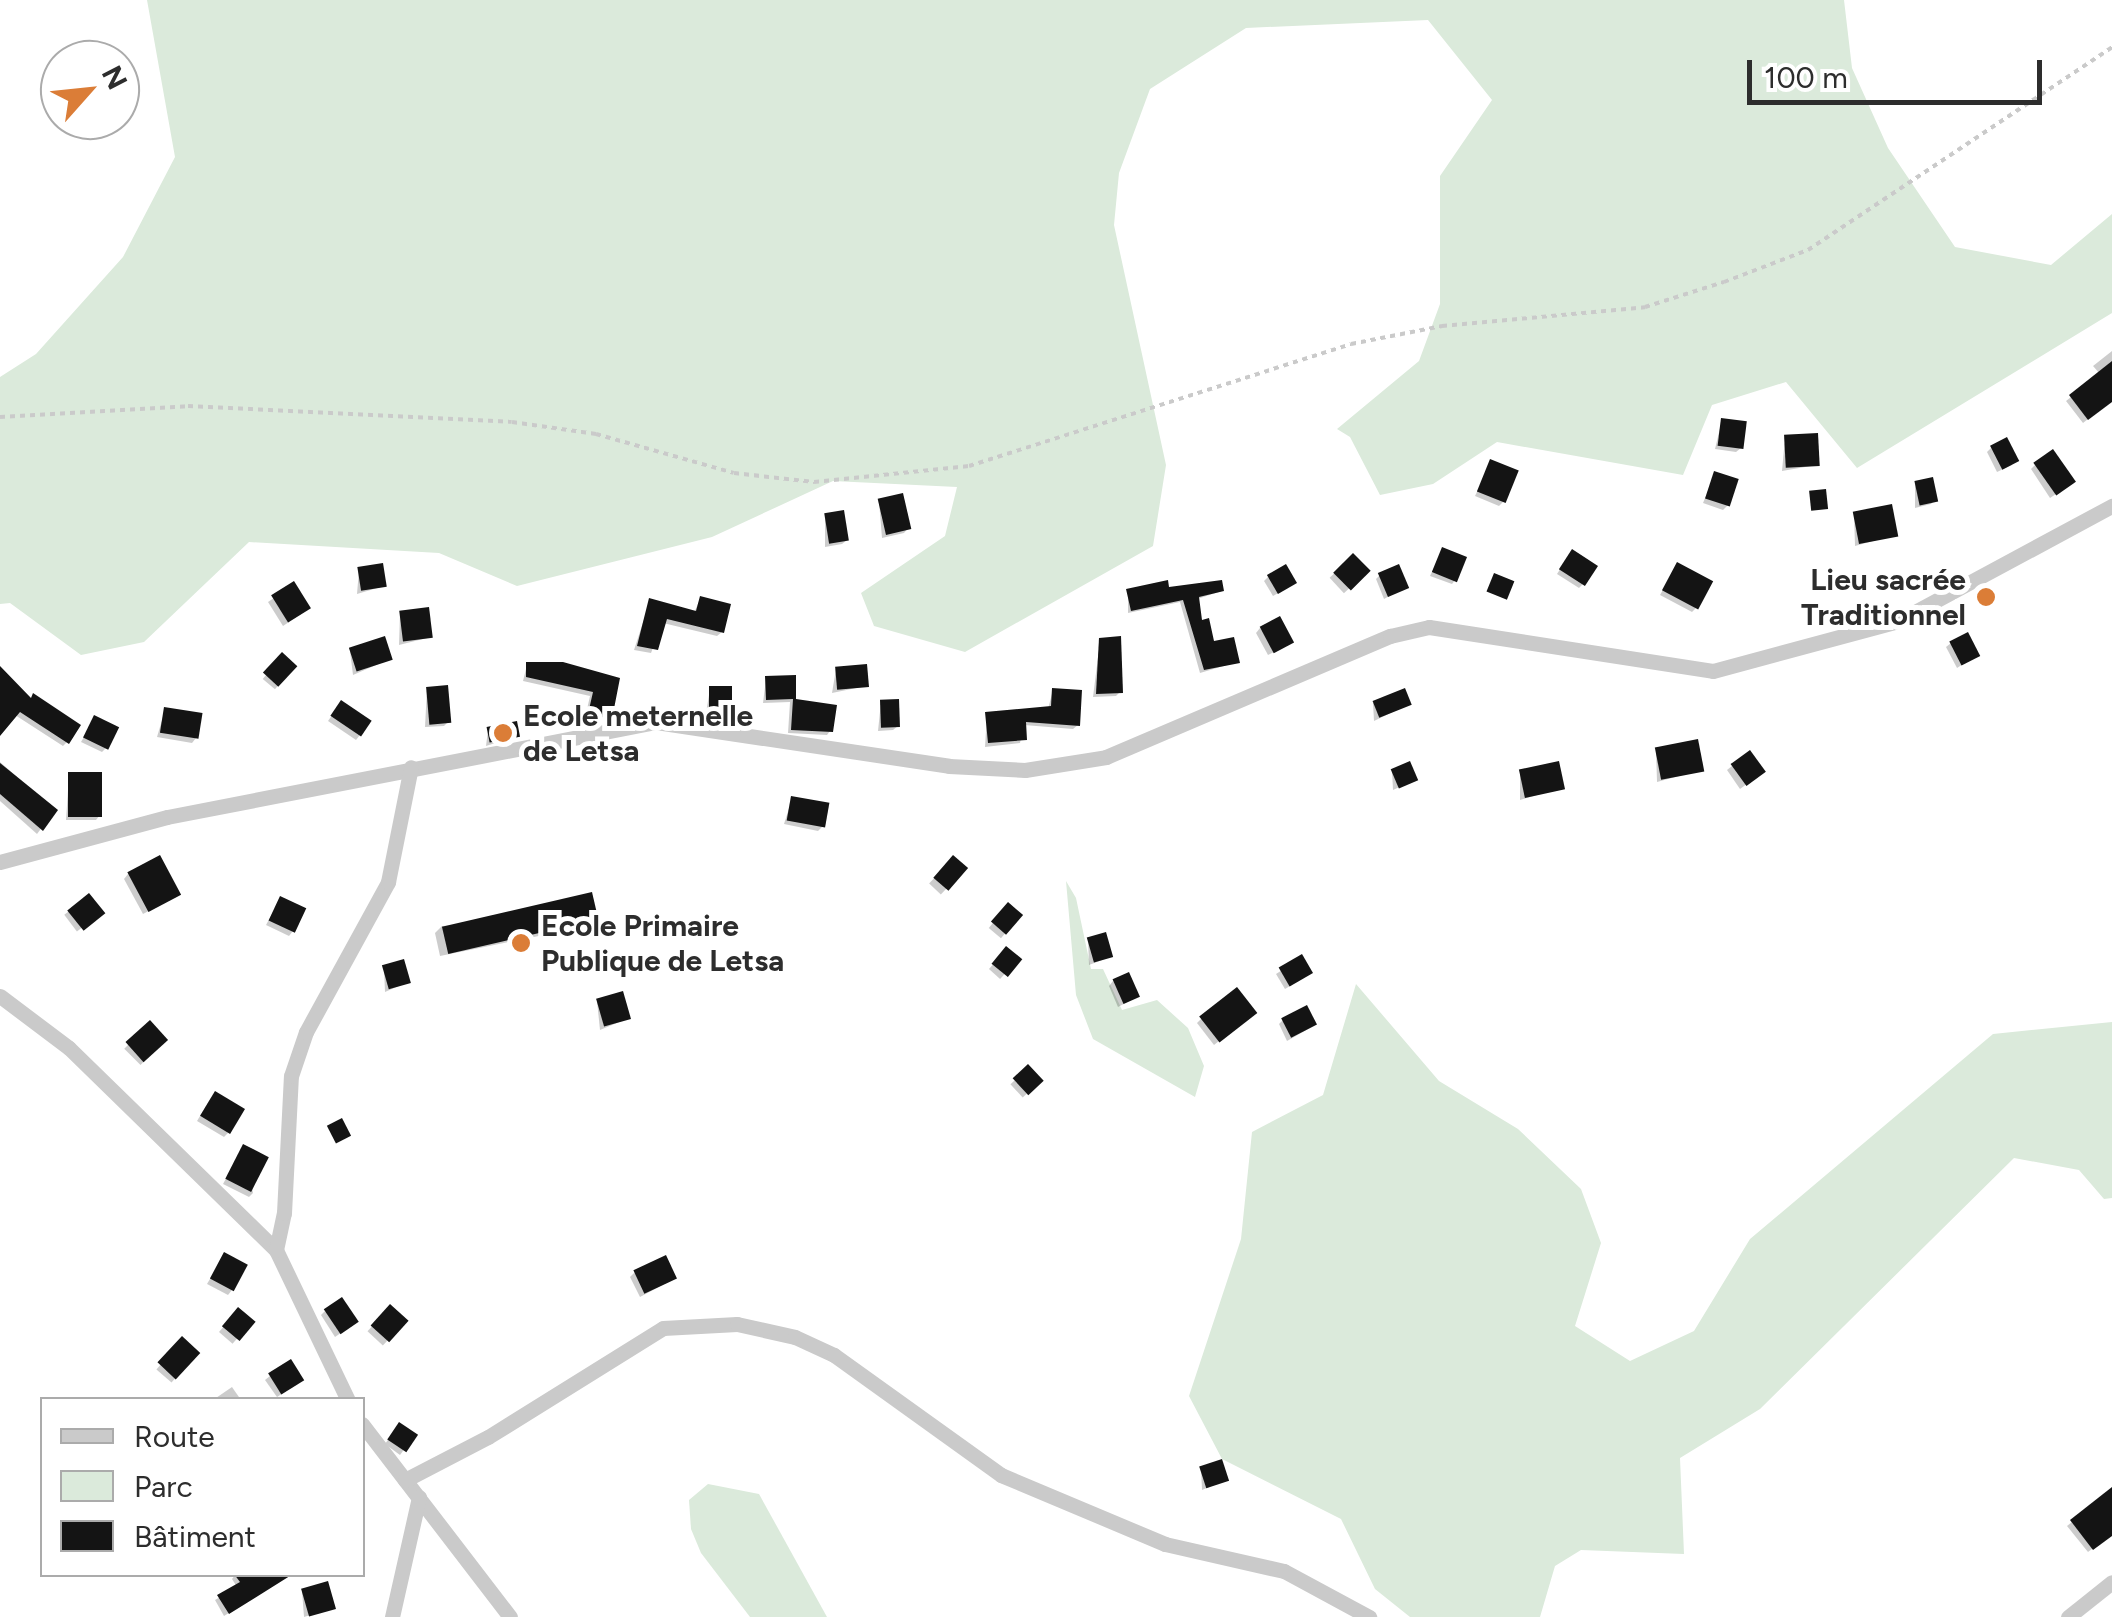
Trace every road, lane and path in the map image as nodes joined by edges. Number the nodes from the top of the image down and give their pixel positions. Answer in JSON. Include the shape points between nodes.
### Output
{"nodes":[{"id":1,"x":2112,"y":47,"type":"edge"},
{"id":2,"x":0,"y":417,"type":"edge"},
{"id":3,"x":2112,"y":506,"type":"edge"},
{"id":4,"x":411,"y":766,"type":"junction"},
{"id":5,"x":0,"y":862,"type":"edge"},
{"id":6,"x":0,"y":996,"type":"edge"},
{"id":7,"x":276,"y":1250,"type":"junction"},
{"id":8,"x":347,"y":1397,"type":"edge"},
{"id":9,"x":365,"y":1428,"type":"edge"},
{"id":10,"x":405,"y":1480,"type":"junction"},
{"id":11,"x":419,"y":1498,"type":"junction"},
{"id":12,"x":2112,"y":1582,"type":"edge"},
{"id":13,"x":392,"y":1617,"type":"edge"},
{"id":14,"x":510,"y":1617,"type":"edge"},
{"id":15,"x":1369,"y":1617,"type":"edge"},
{"id":16,"x":2068,"y":1617,"type":"edge"}],
"edges":[{"from":1,"to":2,"type":"path","via":[[1808,250],[1724,282],[1646,307],[1442,326],[1351,344],[969,466],[814,482],[734,473],[596,434],[512,422],[188,406]]},
{"from":3,"to":4,"type":"street","via":[[1898,621],[1713,671],[1429,627],[1390,636],[1106,757],[1025,770],[855,755],[656,722]]},
{"from":4,"to":5,"type":"street","via":[[167,817]]},
{"from":4,"to":7,"type":"street","via":[[388,882],[306,1032],[291,1076]]},
{"from":6,"to":7,"type":"street","via":[[69,1048]]},
{"from":7,"to":8,"type":"street"},
{"from":9,"to":10,"type":"street"},
{"from":10,"to":11,"type":"street"},
{"from":10,"to":15,"type":"street","via":[[488,1438],[652,1334],[688,1323],[737,1324],[795,1337],[834,1356],[1000,1476],[1166,1544],[1284,1571]]},
{"from":11,"to":13,"type":"street"},
{"from":11,"to":14,"type":"street"},
{"from":12,"to":16,"type":"street"}]}
